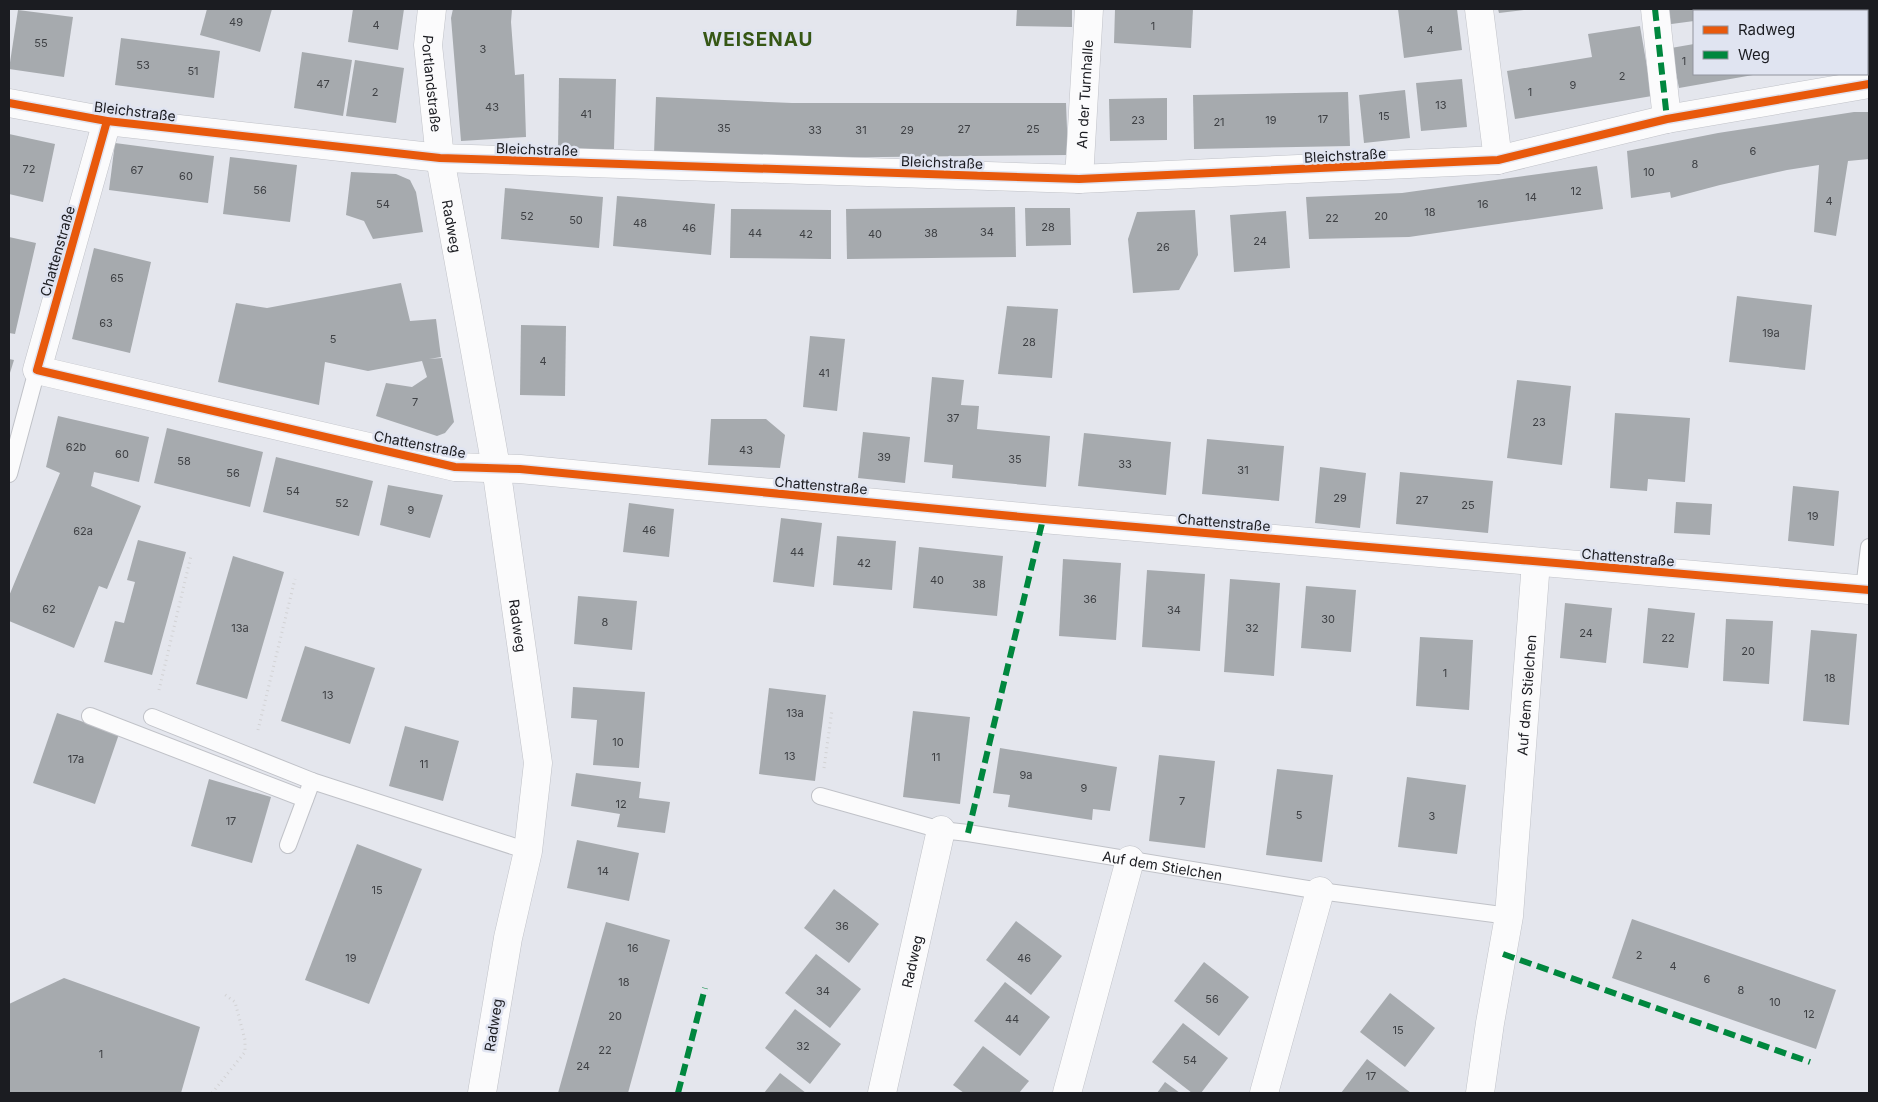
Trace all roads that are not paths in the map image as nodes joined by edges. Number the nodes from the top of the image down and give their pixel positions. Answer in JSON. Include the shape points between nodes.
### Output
{"nodes":[{"id":1,"x":432,"y":9,"type":"edge"},
{"id":2,"x":1089,"y":9,"type":"edge"},
{"id":3,"x":1479,"y":9,"type":"edge"},
{"id":4,"x":1655,"y":9,"type":"edge"},
{"id":5,"x":1869,"y":84,"type":"edge"},
{"id":6,"x":9,"y":103,"type":"edge"},
{"id":7,"x":1667,"y":119,"type":"junction"},
{"id":8,"x":107,"y":121,"type":"junction"},
{"id":9,"x":440,"y":158,"type":"junction"},
{"id":10,"x":1498,"y":160,"type":"junction"},
{"id":11,"x":1079,"y":179,"type":"junction"},
{"id":12,"x":37,"y":370,"type":"junction"},
{"id":13,"x":496,"y":467,"type":"junction"},
{"id":14,"x":10,"y":474,"type":"edge"},
{"id":15,"x":1869,"y":547,"type":"edge"},
{"id":16,"x":1536,"y":562,"type":"junction"},
{"id":17,"x":1866,"y":589,"type":"edge"},
{"id":18,"x":90,"y":716,"type":"dead end"},
{"id":19,"x":152,"y":718,"type":"road end"},
{"id":20,"x":312,"y":781,"type":"junction"},
{"id":21,"x":820,"y":796,"type":"road end"},
{"id":22,"x":305,"y":799,"type":"junction"},
{"id":23,"x":941,"y":830,"type":"junction"},
{"id":24,"x":288,"y":845,"type":"dead end"},
{"id":25,"x":528,"y":851,"type":"junction"},
{"id":26,"x":1130,"y":860,"type":"junction"},
{"id":27,"x":1320,"y":891,"type":"junction"},
{"id":28,"x":1509,"y":916,"type":"junction"},
{"id":29,"x":482,"y":1093,"type":"edge"},
{"id":30,"x":882,"y":1093,"type":"edge"},
{"id":31,"x":1067,"y":1093,"type":"edge"},
{"id":32,"x":1264,"y":1093,"type":"edge"},
{"id":33,"x":1480,"y":1093,"type":"edge"}],
"edges":[{"from":1,"to":9,"type":"street","name":"Portlandstraße","via":[[428,45]]},
{"from":2,"to":11,"type":"street","name":"An der Turnhalle"},
{"from":3,"to":10,"type":"street"},
{"from":4,"to":7,"type":"street"},
{"from":5,"to":7,"type":"street","name":"Bleichstraße"},
{"from":6,"to":8,"type":"street","name":"Bleichstraße"},
{"from":7,"to":10,"type":"street","name":"Bleichstraße"},
{"from":8,"to":9,"type":"street","name":"Bleichstraße"},
{"from":8,"to":12,"type":"street","name":"Chattenstraße"},
{"from":9,"to":11,"type":"street","name":"Bleichstraße"},
{"from":9,"to":13,"type":"street","name":"Radweg"},
{"from":10,"to":11,"type":"street","name":"Bleichstraße"},
{"from":12,"to":13,"type":"street","name":"Chattenstraße","via":[[454,467]]},
{"from":12,"to":14,"type":"lane"},
{"from":13,"to":16,"type":"street","name":"Chattenstraße"},
{"from":13,"to":25,"type":"street","name":"Radweg","via":[[538,763]]},
{"from":15,"to":17,"type":"lane","name":"Chattenstraße"},
{"from":16,"to":17,"type":"street","name":"Chattenstraße"},
{"from":16,"to":28,"type":"street","name":"Auf dem Stielchen"},
{"from":18,"to":22,"type":"lane"},
{"from":19,"to":20,"type":"lane"},
{"from":20,"to":22,"type":"lane"},
{"from":20,"to":25,"type":"lane"},
{"from":21,"to":23,"type":"lane","name":"Auf dem Stielchen"},
{"from":22,"to":24,"type":"lane"},
{"from":23,"to":26,"type":"lane","name":"Auf dem Stielchen"},
{"from":23,"to":30,"type":"street","name":"Radweg"},
{"from":25,"to":29,"type":"street","name":"Radweg","via":[[508,938]]},
{"from":26,"to":27,"type":"lane","name":"Auf dem Stielchen"},
{"from":26,"to":31,"type":"street"},
{"from":27,"to":28,"type":"lane","name":"Auf dem Stielchen"},
{"from":27,"to":32,"type":"street"},
{"from":28,"to":33,"type":"street","name":"Auf dem Stielchen"}]}
